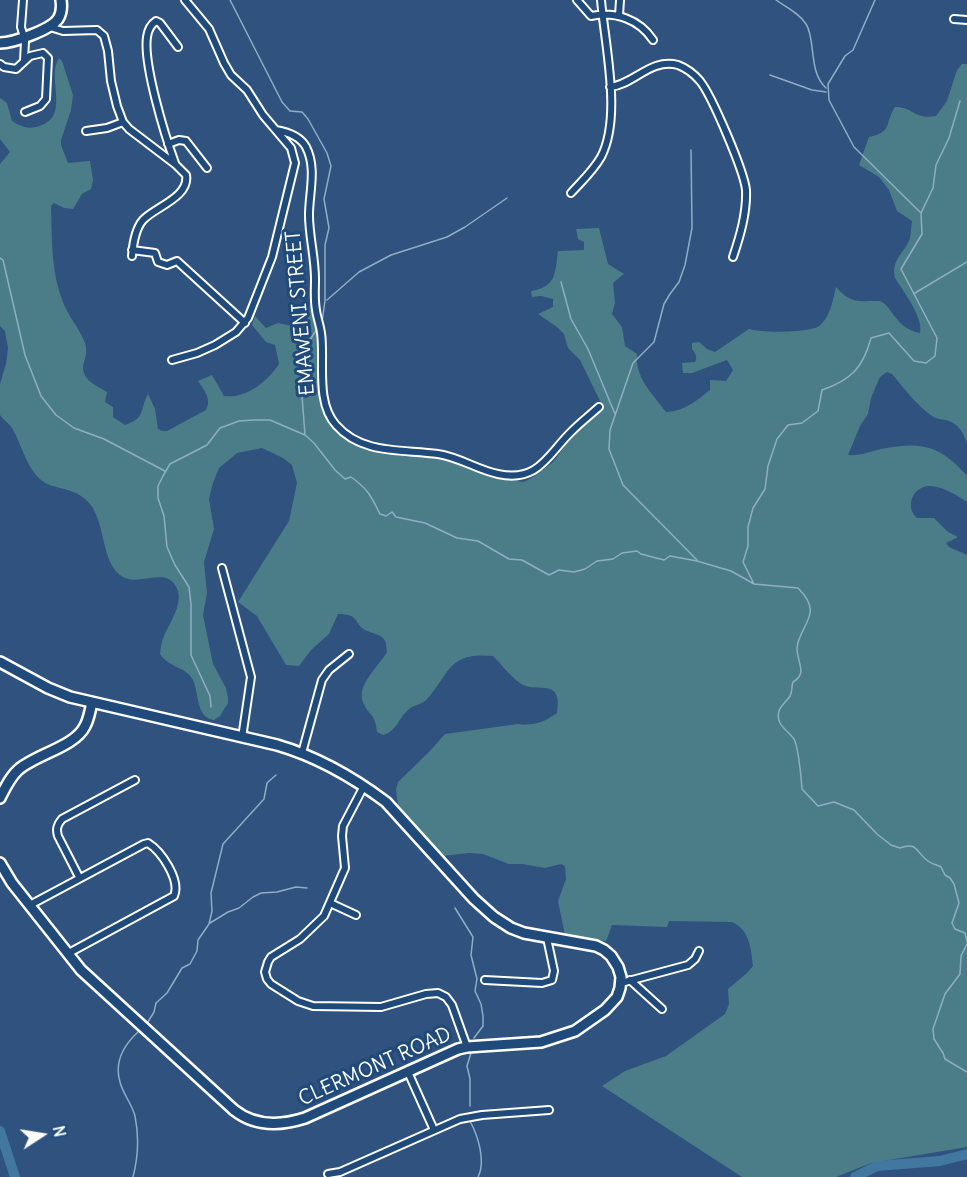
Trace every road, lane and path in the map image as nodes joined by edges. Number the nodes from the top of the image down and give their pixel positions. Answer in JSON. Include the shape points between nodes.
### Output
{"nodes":[{"id":1,"x":23,"y":0,"type":"edge"},
{"id":2,"x":61,"y":0,"type":"edge"},
{"id":3,"x":185,"y":0,"type":"edge"},
{"id":4,"x":577,"y":0,"type":"edge"},
{"id":5,"x":601,"y":0,"type":"edge"},
{"id":6,"x":620,"y":0,"type":"edge"},
{"id":7,"x":602,"y":14,"type":"junction"},
{"id":8,"x":619,"y":16,"type":"junction"},
{"id":9,"x":954,"y":19,"type":"dead end"},
{"id":10,"x":967,"y":20,"type":"edge"},
{"id":11,"x":50,"y":27,"type":"junction"},
{"id":12,"x":24,"y":37,"type":"junction"},
{"id":13,"x":653,"y":40,"type":"dead end"},
{"id":14,"x":0,"y":43,"type":"edge"},
{"id":15,"x":178,"y":47,"type":"dead end"},
{"id":16,"x":24,"y":61,"type":"junction"},
{"id":17,"x":0,"y":64,"type":"edge"},
{"id":18,"x":610,"y":87,"type":"junction"},
{"id":19,"x":25,"y":112,"type":"dead end"},
{"id":20,"x":123,"y":122,"type":"junction"},
{"id":21,"x":276,"y":130,"type":"junction"},
{"id":22,"x":86,"y":131,"type":"dead end"},
{"id":23,"x":168,"y":144,"type":"junction"},
{"id":24,"x":175,"y":164,"type":"junction"},
{"id":25,"x":207,"y":168,"type":"dead end"},
{"id":26,"x":571,"y":194,"type":"dead end"},
{"id":27,"x":733,"y":257,"type":"dead end"},
{"id":28,"x":245,"y":322,"type":"junction"},
{"id":29,"x":172,"y":360,"type":"dead end"},
{"id":30,"x":599,"y":407,"type":"dead end"},
{"id":31,"x":222,"y":568,"type":"dead end"},
{"id":32,"x":349,"y":654,"type":"dead end"},
{"id":33,"x":0,"y":662,"type":"edge"},
{"id":34,"x":92,"y":703,"type":"junction"},
{"id":35,"x":242,"y":738,"type":"junction"},
{"id":36,"x":302,"y":753,"type":"junction"},
{"id":37,"x":135,"y":780,"type":"dead end"},
{"id":38,"x":364,"y":786,"type":"junction"},
{"id":39,"x":0,"y":798,"type":"edge"},
{"id":40,"x":0,"y":863,"type":"edge"},
{"id":41,"x":79,"y":877,"type":"junction"},
{"id":42,"x":330,"y":903,"type":"junction"},
{"id":43,"x":30,"y":905,"type":"junction"},
{"id":44,"x":356,"y":915,"type":"dead end"},
{"id":45,"x":547,"y":938,"type":"junction"},
{"id":46,"x":699,"y":951,"type":"dead end"},
{"id":47,"x":67,"y":954,"type":"junction"},
{"id":48,"x":485,"y":980,"type":"dead end"},
{"id":49,"x":626,"y":982,"type":"junction"},
{"id":50,"x":662,"y":1009,"type":"dead end"},
{"id":51,"x":467,"y":1047,"type":"junction"},
{"id":52,"x":408,"y":1072,"type":"junction"},
{"id":53,"x":549,"y":1110,"type":"dead end"},
{"id":54,"x":434,"y":1130,"type":"junction"},
{"id":55,"x":328,"y":1174,"type":"dead end"}],
"edges":[{"from":1,"to":12,"type":"street"},
{"from":2,"to":11,"type":"street","via":[[60,15]]},
{"from":3,"to":21,"type":"street","via":[[209,29],[227,70]]},
{"from":4,"to":7,"type":"street","via":[[588,15]]},
{"from":5,"to":7,"type":"street"},
{"from":6,"to":8,"type":"street"},
{"from":7,"to":8,"type":"street"},
{"from":7,"to":18,"type":"street"},
{"from":8,"to":13,"type":"street","via":[[643,28]]},
{"from":9,"to":10,"type":"street"},
{"from":11,"to":12,"type":"street"},
{"from":11,"to":20,"type":"street","via":[[63,31],[97,30],[104,36]]},
{"from":12,"to":14,"type":"street"},
{"from":12,"to":16,"type":"street"},
{"from":15,"to":23,"type":"street","via":[[160,23],[151,25],[146,39],[150,75]]},
{"from":16,"to":17,"type":"street","via":[[16,69]]},
{"from":16,"to":19,"type":"street","via":[[43,52],[48,58],[46,99]]},
{"from":18,"to":26,"type":"street","via":[[612,123],[607,143],[594,168]]},
{"from":18,"to":27,"type":"street","via":[[661,65],[681,67],[698,79],[744,178],[742,231]]},
{"from":20,"to":22,"type":"street"},
{"from":20,"to":24,"type":"street"},
{"from":21,"to":28,"type":"street","via":[[291,148],[294,170],[272,257]]},
{"from":21,"to":30,"type":"street","name":"EMAWENI STREET","via":[[297,137],[308,153],[322,380],[335,425],[348,436],[381,449],[445,455],[496,474],[514,475],[543,465]]},
{"from":23,"to":24,"type":"street"},
{"from":23,"to":25,"type":"street","via":[[186,141]]},
{"from":24,"to":28,"type":"street","via":[[186,175],[186,183],[142,221],[132,253],[155,254],[158,262],[164,264],[177,261]]},
{"from":28,"to":29,"type":"street","via":[[215,345]]},
{"from":31,"to":35,"type":"street","via":[[251,677]]},
{"from":32,"to":36,"type":"street","via":[[322,680]]},
{"from":33,"to":34,"type":"street","via":[[59,693]]},
{"from":34,"to":35,"type":"street"},
{"from":34,"to":39,"type":"street","via":[[81,732],[21,767]]},
{"from":35,"to":36,"type":"street"},
{"from":36,"to":38,"type":"street"},
{"from":37,"to":41,"type":"street","via":[[99,797],[58,824],[58,836]]},
{"from":38,"to":42,"type":"street","via":[[343,826],[345,868]]},
{"from":38,"to":45,"type":"street","via":[[396,811],[489,912],[511,928]]},
{"from":40,"to":43,"type":"street","name":"CLERMONT ROAD"},
{"from":41,"to":43,"type":"street"},
{"from":41,"to":47,"type":"street","via":[[148,843],[160,852],[176,890],[171,899]]},
{"from":42,"to":44,"type":"street"},
{"from":42,"to":51,"type":"street","via":[[317,924],[271,957],[266,972],[271,984],[302,1004],[313,1006],[381,1007],[438,993],[453,1005]]},
{"from":43,"to":47,"type":"street","name":"CLERMONT ROAD"},
{"from":45,"to":48,"type":"street","via":[[554,971],[552,980]]},
{"from":45,"to":49,"type":"street","via":[[604,950]]},
{"from":46,"to":49,"type":"street","via":[[688,965]]},
{"from":47,"to":52,"type":"street","name":"CLERMONT ROAD","via":[[234,1110],[256,1122],[288,1123],[305,1118]]},
{"from":49,"to":50,"type":"street"},
{"from":49,"to":51,"type":"street","name":"CLERMONT ROAD","via":[[613,1002],[575,1031],[541,1042]]},
{"from":51,"to":52,"type":"street","name":"CLERMONT ROAD"},
{"from":52,"to":54,"type":"street"},
{"from":53,"to":54,"type":"street","via":[[470,1116]]},
{"from":54,"to":55,"type":"street"}]}
